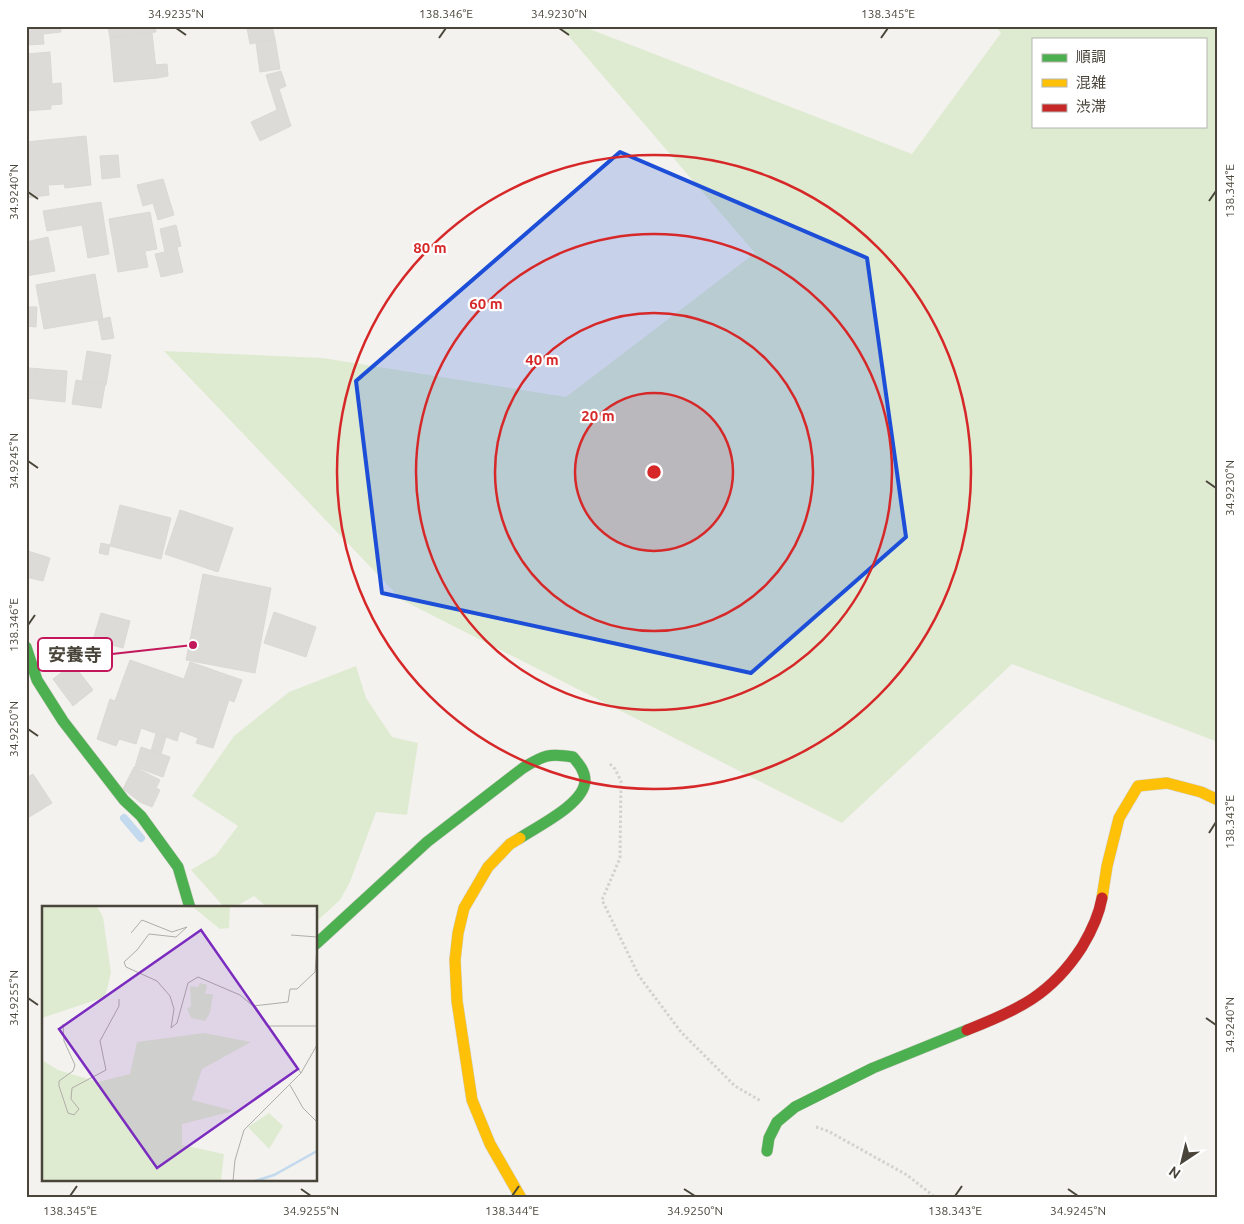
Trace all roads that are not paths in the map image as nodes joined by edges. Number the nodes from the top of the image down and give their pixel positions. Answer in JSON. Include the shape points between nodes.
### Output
{"nodes":[{"id":1,"x":26,"y":647,"type":"edge"},
{"id":2,"x":1218,"y":800,"type":"edge"},
{"id":3,"x":189,"y":906,"type":"edge"},
{"id":4,"x":318,"y":942,"type":"edge"},
{"id":5,"x":767,"y":1151,"type":"dead end"},
{"id":6,"x":521,"y":1198,"type":"edge"}],
"edges":[{"from":1,"to":3,"type":"street","via":[[37,680],[63,721],[178,867]]},
{"from":2,"to":5,"type":"street","via":[[1167,783],[1138,786],[1118,818],[1101,904],[1091,932],[1055,982],[1010,1013],[873,1068],[795,1108],[776,1122]]},
{"from":4,"to":6,"type":"street","via":[[427,842],[523,768],[539,758],[554,754],[573,757],[582,768],[585,781],[579,796],[570,806],[510,844],[488,866],[464,908],[458,933],[455,960],[457,1000],[472,1100],[490,1144]]}]}
